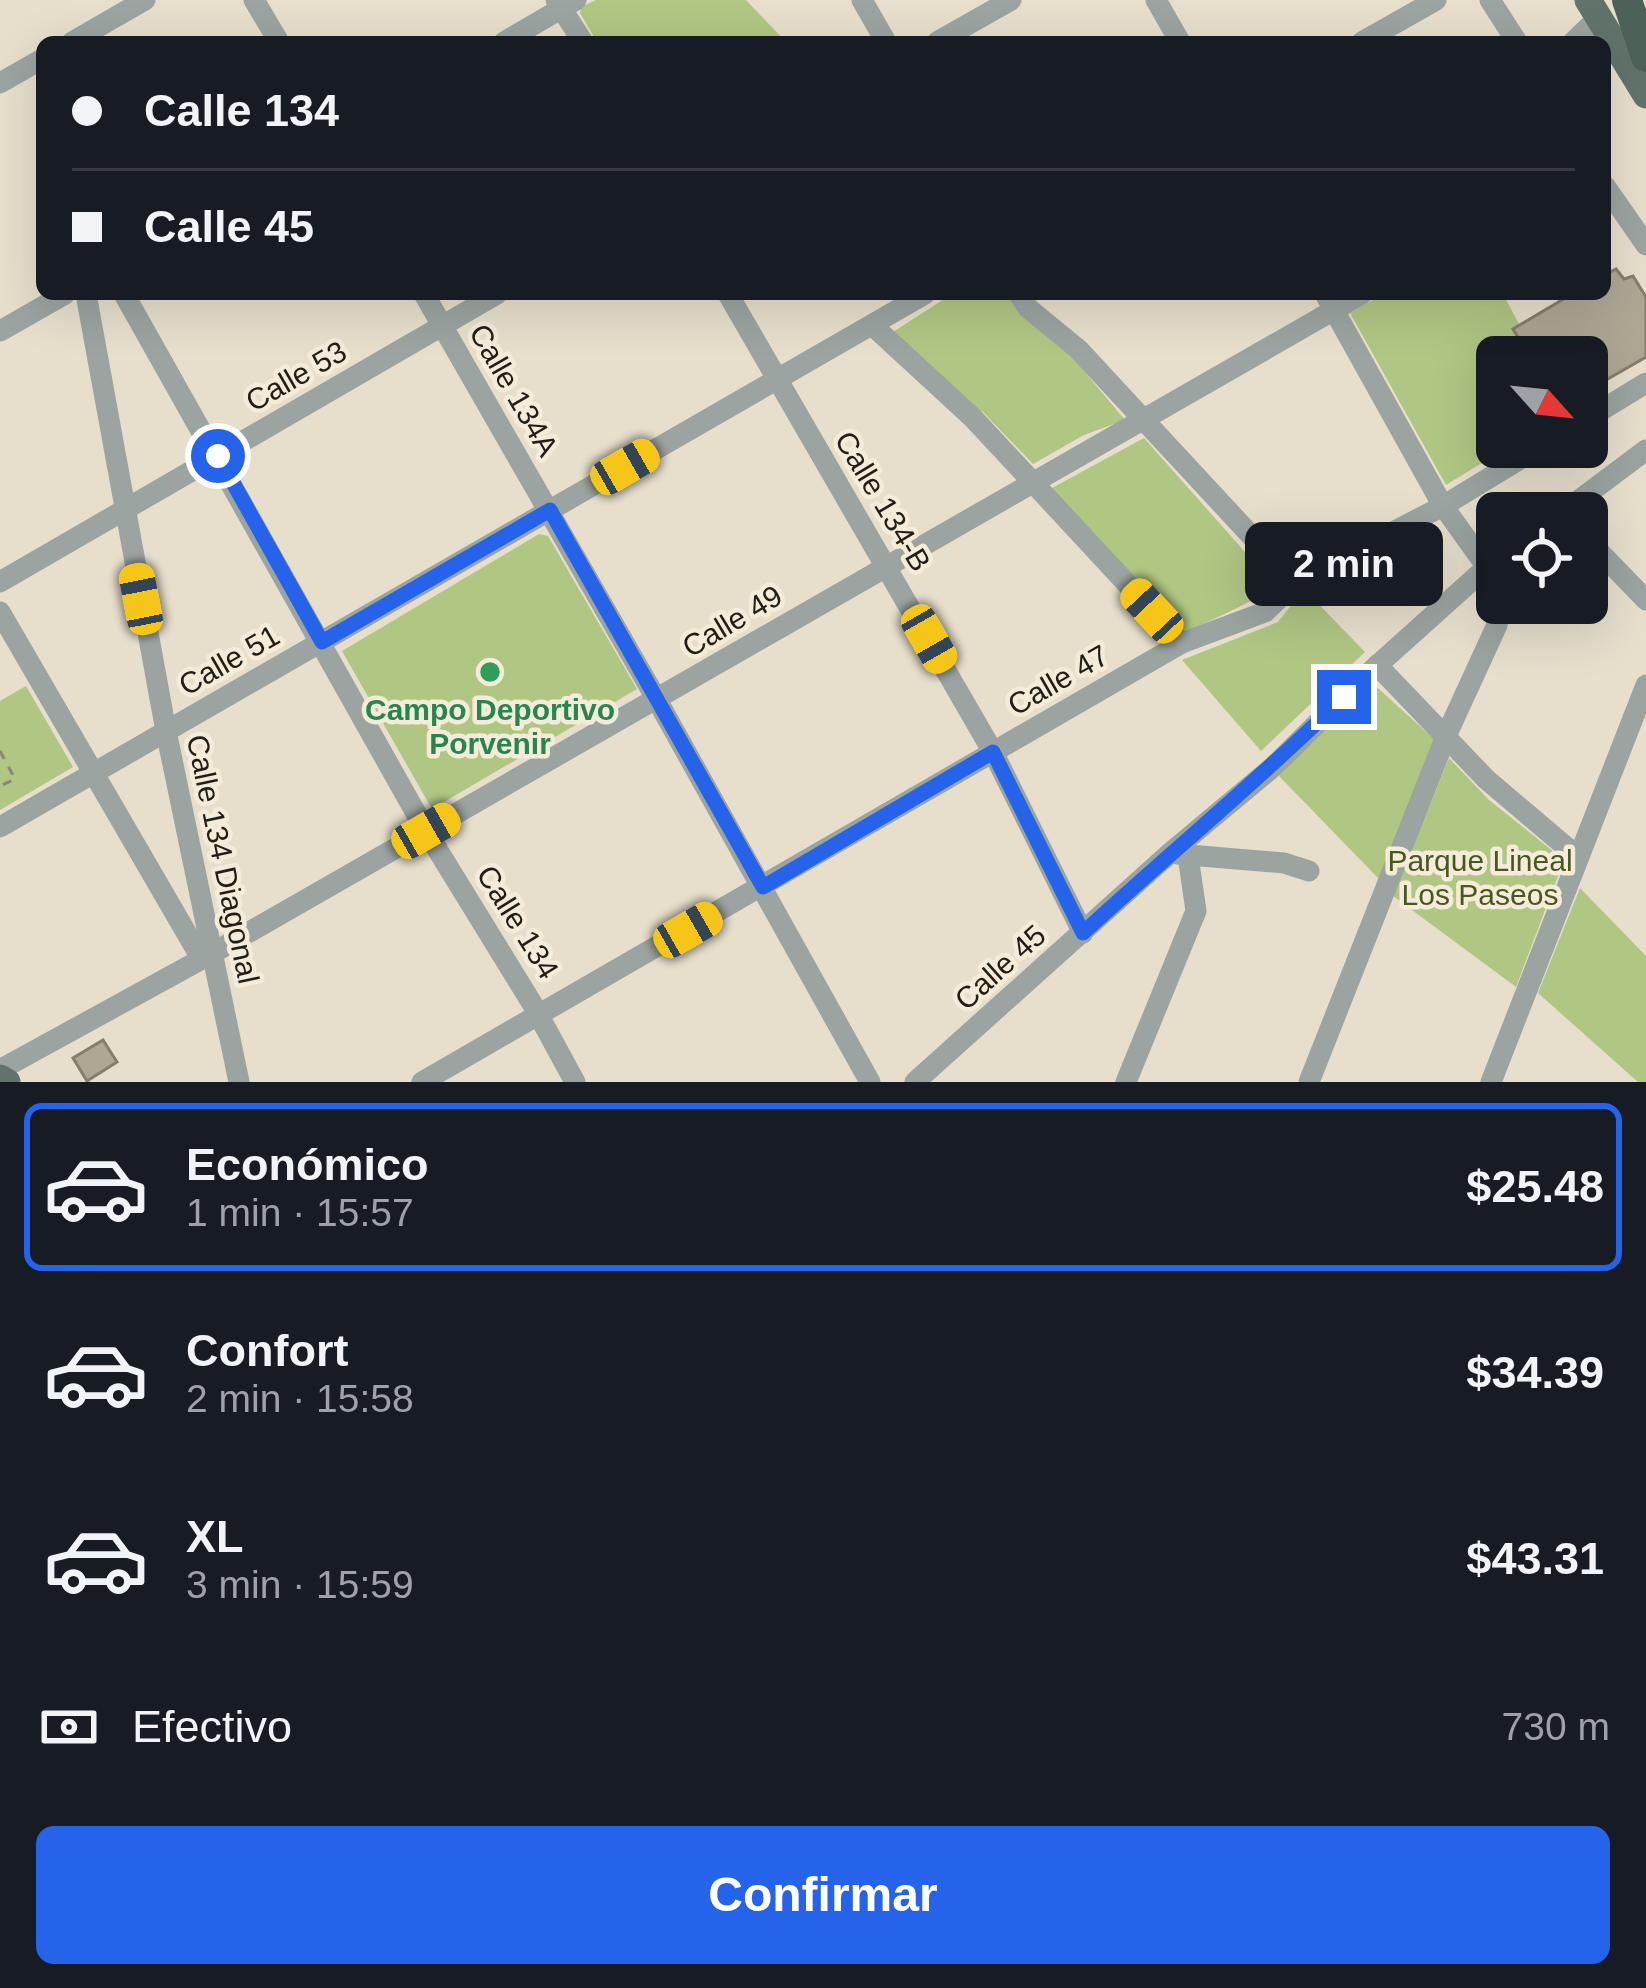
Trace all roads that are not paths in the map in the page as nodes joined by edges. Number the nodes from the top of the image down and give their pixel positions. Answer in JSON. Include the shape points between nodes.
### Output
{"nodes":[{"id":1,"x":145,"y":0,"type":"edge"},
{"id":2,"x":254,"y":0,"type":"edge"},
{"id":3,"x":862,"y":0,"type":"edge"},
{"id":4,"x":1011,"y":0,"type":"edge"},
{"id":5,"x":1156,"y":0,"type":"edge"},
{"id":6,"x":1436,"y":0,"type":"edge"},
{"id":7,"x":1490,"y":0,"type":"edge"},
{"id":8,"x":1631,"y":0,"type":"edge"},
{"id":9,"x":565,"y":3,"type":"edge"},
{"id":10,"x":1593,"y":8,"type":"edge"},
{"id":11,"x":1646,"y":17,"type":"edge"},
{"id":12,"x":82,"y":36,"type":"edge"},
{"id":13,"x":275,"y":36,"type":"edge"},
{"id":14,"x":513,"y":36,"type":"edge"},
{"id":15,"x":580,"y":36,"type":"edge"},
{"id":16,"x":883,"y":36,"type":"edge"},
{"id":17,"x":948,"y":36,"type":"edge"},
{"id":18,"x":1177,"y":36,"type":"edge"},
{"id":19,"x":1373,"y":36,"type":"edge"},
{"id":20,"x":1512,"y":36,"type":"edge"},
{"id":21,"x":1577,"y":36,"type":"edge"},
{"id":22,"x":1610,"y":36,"type":"edge"},
{"id":23,"x":1611,"y":38,"type":"edge"},
{"id":24,"x":1646,"y":57,"type":"edge"},
{"id":25,"x":36,"y":62,"type":"edge"},
{"id":26,"x":1,"y":80,"type":"edge"},
{"id":27,"x":1646,"y":95,"type":"edge"},
{"id":28,"x":1611,"y":191,"type":"edge"},
{"id":29,"x":1611,"y":193,"type":"edge"},
{"id":30,"x":1646,"y":211,"type":"edge"},
{"id":31,"x":1646,"y":244,"type":"edge"},
{"id":32,"x":54,"y":300,"type":"edge"},
{"id":33,"x":87,"y":300,"type":"edge"},
{"id":34,"x":127,"y":300,"type":"edge"},
{"id":35,"x":427,"y":300,"type":"edge"},
{"id":36,"x":487,"y":300,"type":"edge"},
{"id":37,"x":731,"y":300,"type":"edge"},
{"id":38,"x":915,"y":300,"type":"edge"},
{"id":39,"x":1023,"y":300,"type":"edge"},
{"id":40,"x":1329,"y":302,"type":"edge"},
{"id":41,"x":872,"y":325,"type":"junction"},
{"id":42,"x":442,"y":326,"type":"junction"},
{"id":43,"x":0,"y":331,"type":"edge"},
{"id":44,"x":776,"y":380,"type":"junction"},
{"id":45,"x":1646,"y":383,"type":"edge"},
{"id":46,"x":1608,"y":406,"type":"edge"},
{"id":47,"x":1142,"y":421,"type":"junction"},
{"id":48,"x":1646,"y":450,"type":"edge"},
{"id":49,"x":218,"y":456,"type":"junction"},
{"id":50,"x":1505,"y":468,"type":"edge"},
{"id":51,"x":1032,"y":484,"type":"junction"},
{"id":52,"x":1590,"y":492,"type":"edge"},
{"id":53,"x":1442,"y":506,"type":"junction"},
{"id":54,"x":550,"y":510,"type":"junction"},
{"id":55,"x":124,"y":511,"type":"junction"},
{"id":56,"x":1476,"y":545,"type":"edge"},
{"id":57,"x":1608,"y":561,"type":"edge"},
{"id":58,"x":887,"y":564,"type":"junction"},
{"id":59,"x":1476,"y":576,"type":"edge"},
{"id":60,"x":0,"y":582,"type":"edge"},
{"id":61,"x":1295,"y":583,"type":"junction"},
{"id":62,"x":1646,"y":600,"type":"edge"},
{"id":63,"x":0,"y":612,"type":"edge"},
{"id":64,"x":1497,"y":624,"type":"edge"},
{"id":65,"x":322,"y":642,"type":"junction"},
{"id":66,"x":1183,"y":643,"type":"junction"},
{"id":67,"x":1378,"y":665,"type":"junction"},
{"id":68,"x":1646,"y":685,"type":"edge"},
{"id":69,"x":657,"y":700,"type":"junction"},
{"id":70,"x":166,"y":731,"type":"junction"},
{"id":71,"x":1446,"y":736,"type":"junction"},
{"id":72,"x":993,"y":752,"type":"junction"},
{"id":73,"x":93,"y":773,"type":"junction"},
{"id":74,"x":0,"y":827,"type":"edge"},
{"id":75,"x":426,"y":831,"type":"junction"},
{"id":76,"x":1179,"y":854,"type":"junction"},
{"id":77,"x":1578,"y":857,"type":"junction"},
{"id":78,"x":1309,"y":871,"type":"dead end"},
{"id":79,"x":763,"y":887,"type":"junction"},
{"id":80,"x":1083,"y":933,"type":"junction"},
{"id":81,"x":206,"y":956,"type":"junction"},
{"id":82,"x":538,"y":1016,"type":"junction"},
{"id":83,"x":2,"y":1072,"type":"edge"},
{"id":84,"x":239,"y":1082,"type":"edge"},
{"id":85,"x":422,"y":1082,"type":"edge"},
{"id":86,"x":574,"y":1082,"type":"edge"},
{"id":87,"x":870,"y":1082,"type":"edge"},
{"id":88,"x":915,"y":1082,"type":"edge"},
{"id":89,"x":1126,"y":1082,"type":"edge"},
{"id":90,"x":1309,"y":1082,"type":"edge"},
{"id":91,"x":1491,"y":1082,"type":"edge"}],
"edges":[{"from":1,"to":12,"type":"street"},
{"from":2,"to":13,"type":"street"},
{"from":3,"to":16,"type":"street"},
{"from":4,"to":17,"type":"street"},
{"from":5,"to":18,"type":"street"},
{"from":6,"to":19,"type":"street"},
{"from":7,"to":20,"type":"street"},
{"from":8,"to":11,"type":"highway"},
{"from":8,"to":24,"type":"highway"},
{"from":9,"to":14,"type":"street"},
{"from":9,"to":15,"type":"street"},
{"from":10,"to":21,"type":"street"},
{"from":10,"to":22,"type":"main road"},
{"from":23,"to":27,"type":"main road"},
{"from":25,"to":26,"type":"street"},
{"from":28,"to":30,"type":"street"},
{"from":29,"to":31,"type":"street"},
{"from":32,"to":43,"type":"street"},
{"from":33,"to":55,"type":"street","name":"Calle 134 Diagonal"},
{"from":34,"to":49,"type":"street","name":"Calle 134"},
{"from":35,"to":42,"type":"street","name":"Calle 134A"},
{"from":36,"to":42,"type":"street","name":"Calle 53"},
{"from":37,"to":44,"type":"street","name":"Calle 134-B"},
{"from":38,"to":41,"type":"street","name":"Calle 51"},
{"from":39,"to":47,"type":"street"},
{"from":40,"to":47,"type":"street","name":"Calle 49"},
{"from":40,"to":53,"type":"street"},
{"from":41,"to":44,"type":"street","name":"Calle 51"},
{"from":41,"to":51,"type":"street"},
{"from":42,"to":49,"type":"street","name":"Calle 53"},
{"from":42,"to":54,"type":"street","name":"Calle 134A"},
{"from":44,"to":54,"type":"street","name":"Calle 51"},
{"from":44,"to":58,"type":"street","name":"Calle 134-B"},
{"from":45,"to":46,"type":"street"},
{"from":47,"to":51,"type":"street","name":"Calle 49"},
{"from":47,"to":61,"type":"street"},
{"from":48,"to":52,"type":"street"},
{"from":49,"to":55,"type":"street","name":"Calle 53"},
{"from":49,"to":65,"type":"street","name":"Calle 134"},
{"from":50,"to":53,"type":"street","name":"Calle 47"},
{"from":51,"to":58,"type":"street","name":"Calle 49"},
{"from":51,"to":66,"type":"street"},
{"from":53,"to":56,"type":"street"},
{"from":53,"to":61,"type":"street","name":"Calle 47"},
{"from":54,"to":65,"type":"street","name":"Calle 51"},
{"from":54,"to":69,"type":"street","name":"Calle 134A"},
{"from":55,"to":60,"type":"street","name":"Calle 53"},
{"from":55,"to":70,"type":"street","name":"Calle 134 Diagonal"},
{"from":57,"to":62,"type":"street"},
{"from":58,"to":69,"type":"street","name":"Calle 49"},
{"from":58,"to":72,"type":"street","name":"Calle 134-B"},
{"from":59,"to":67,"type":"street","name":"Calle 45"},
{"from":61,"to":66,"type":"street","name":"Calle 47","via":[[1264,612]]},
{"from":63,"to":73,"type":"street"},
{"from":64,"to":71,"type":"street"},
{"from":65,"to":70,"type":"street","name":"Calle 51"},
{"from":65,"to":75,"type":"street","name":"Calle 134"},
{"from":66,"to":72,"type":"street","name":"Calle 47"},
{"from":67,"to":71,"type":"street"},
{"from":67,"to":76,"type":"street","name":"Calle 45"},
{"from":68,"to":77,"type":"street"},
{"from":69,"to":75,"type":"street","name":"Calle 49"},
{"from":69,"to":79,"type":"street","name":"Calle 134A"},
{"from":70,"to":73,"type":"street","name":"Calle 51"},
{"from":70,"to":81,"type":"street","name":"Calle 134 Diagonal"},
{"from":71,"to":77,"type":"street"},
{"from":71,"to":90,"type":"street"},
{"from":72,"to":79,"type":"street","name":"Calle 47"},
{"from":72,"to":80,"type":"street","name":"Calle 134-B"},
{"from":73,"to":74,"type":"street","name":"Calle 51"},
{"from":73,"to":81,"type":"street"},
{"from":75,"to":81,"type":"street","name":"Calle 49"},
{"from":75,"to":82,"type":"street","name":"Calle 134"},
{"from":76,"to":78,"type":"street"},
{"from":76,"to":80,"type":"street","name":"Calle 45"},
{"from":76,"to":89,"type":"street","via":[[1196,911]]},
{"from":77,"to":91,"type":"street"},
{"from":79,"to":82,"type":"street","name":"Calle 47"},
{"from":79,"to":87,"type":"street","name":"Calle 134A"},
{"from":80,"to":88,"type":"street","name":"Calle 45"},
{"from":81,"to":83,"type":"street","name":"Calle 49"},
{"from":81,"to":84,"type":"street","name":"Calle 134 Diagonal"},
{"from":82,"to":85,"type":"street","name":"Calle 47"},
{"from":82,"to":86,"type":"street","name":"Calle 134"}]}
